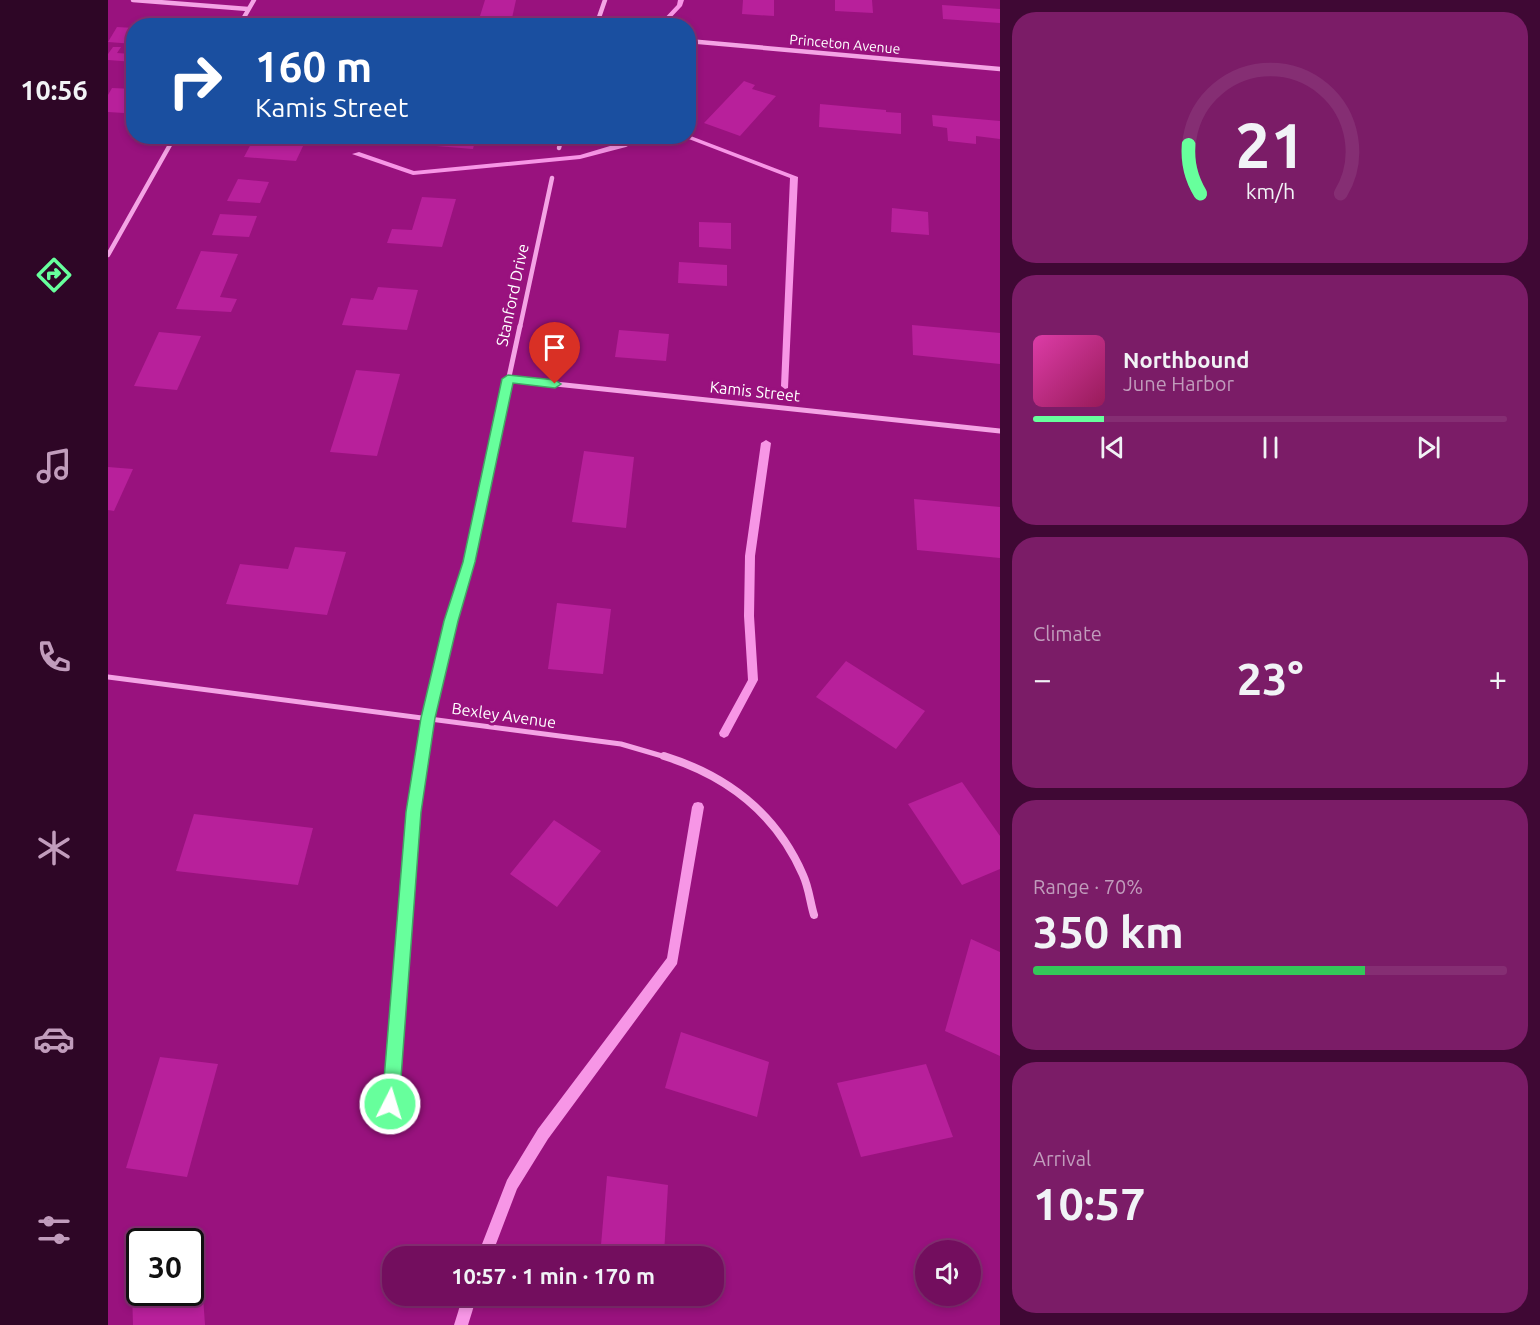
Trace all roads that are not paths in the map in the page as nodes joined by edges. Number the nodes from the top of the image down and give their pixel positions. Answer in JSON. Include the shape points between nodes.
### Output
{"nodes":[{"id":1,"x":133,"y":0,"type":"edge"},
{"id":2,"x":254,"y":0,"type":"edge"},
{"id":3,"x":605,"y":0,"type":"edge"},
{"id":4,"x":248,"y":9,"type":"junction"},
{"id":5,"x":243,"y":18,"type":"edge"},
{"id":6,"x":599,"y":18,"type":"edge"},
{"id":7,"x":696,"y":42,"type":"edge"},
{"id":8,"x":1000,"y":69,"type":"edge"},
{"id":9,"x":170,"y":144,"type":"edge"},
{"id":10,"x":560,"y":144,"type":"edge"},
{"id":11,"x":559,"y":148,"type":"dead end"},
{"id":12,"x":552,"y":178,"type":"dead end"},
{"id":13,"x":108,"y":255,"type":"edge"},
{"id":14,"x":508,"y":379,"type":"junction"},
{"id":15,"x":1000,"y":431,"type":"edge"},
{"id":16,"x":108,"y":677,"type":"edge"},
{"id":17,"x":428,"y":718,"type":"junction"},
{"id":18,"x":814,"y":915,"type":"dead end"},
{"id":19,"x":388,"y":1127,"type":"dead end"}],
"edges":[{"from":1,"to":4,"type":"street"},
{"from":2,"to":4,"type":"street"},
{"from":3,"to":6,"type":"street"},
{"from":4,"to":5,"type":"street"},
{"from":7,"to":8,"type":"street","name":"Princeton Avenue"},
{"from":9,"to":13,"type":"street"},
{"from":10,"to":11,"type":"street"},
{"from":12,"to":14,"type":"street","name":"Stanford Drive"},
{"from":14,"to":15,"type":"street","name":"Kamis Street"},
{"from":14,"to":17,"type":"street","name":"Stanford Drive","via":[[469,562]]},
{"from":16,"to":17,"type":"street","name":"Bexley Avenue"},
{"from":17,"to":18,"type":"street","name":"Bexley Avenue","via":[[621,744],[700,767],[738,790],[774,825],[804,876]]},
{"from":17,"to":19,"type":"street","name":"Stanford Drive","via":[[414,812]]}]}
